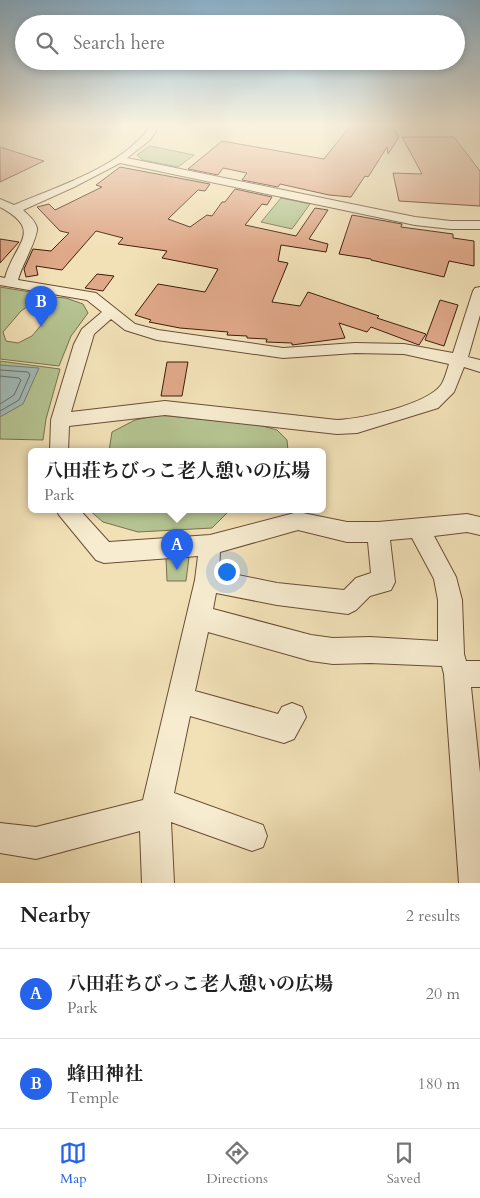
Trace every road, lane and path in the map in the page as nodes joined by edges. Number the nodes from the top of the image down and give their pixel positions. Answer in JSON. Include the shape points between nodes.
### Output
{"nodes":[{"id":1,"x":105,"y":167,"type":"edge"},
{"id":2,"x":155,"y":167,"type":"edge"},
{"id":3,"x":0,"y":202,"type":"edge"},
{"id":4,"x":15,"y":209,"type":"junction"},
{"id":5,"x":478,"y":228,"type":"edge"},
{"id":6,"x":5,"y":282,"type":"edge"},
{"id":7,"x":480,"y":291,"type":"edge"},
{"id":8,"x":111,"y":312,"type":"junction"},
{"id":9,"x":460,"y":360,"type":"junction"},
{"id":10,"x":480,"y":366,"type":"edge"},
{"id":11,"x":60,"y":420,"type":"junction"},
{"id":12,"x":59,"y":448,"type":"edge"},
{"id":13,"x":69,"y":513,"type":"edge"},
{"id":14,"x":478,"y":524,"type":"edge"},
{"id":15,"x":418,"y":528,"type":"junction"},
{"id":16,"x":378,"y":532,"type":"junction"},
{"id":17,"x":210,"y":545,"type":"junction"},
{"id":18,"x":207,"y":580,"type":"junction"},
{"id":19,"x":199,"y":617,"type":"junction"},
{"id":20,"x":463,"y":667,"type":"edge"},
{"id":21,"x":181,"y":700,"type":"junction"},
{"id":22,"x":292,"y":717,"type":"dead end"},
{"id":23,"x":472,"y":762,"type":"edge"},
{"id":24,"x":157,"y":807,"type":"junction"},
{"id":25,"x":252,"y":836,"type":"dead end"},
{"id":26,"x":0,"y":838,"type":"edge"},
{"id":27,"x":158,"y":883,"type":"edge"},
{"id":28,"x":476,"y":883,"type":"edge"}],
"edges":[{"from":1,"to":4,"type":"street"},
{"from":2,"to":5,"type":"street","via":[[415,221]]},
{"from":3,"to":4,"type":"street"},
{"from":4,"to":6,"type":"street","via":[[29,220],[31,234]]},
{"from":6,"to":8,"type":"street","via":[[91,296]]},
{"from":7,"to":9,"type":"street"},
{"from":8,"to":9,"type":"street","via":[[130,327],[157,335],[283,353],[380,348],[404,349]]},
{"from":8,"to":11,"type":"street","via":[[87,332]]},
{"from":9,"to":10,"type":"street"},
{"from":9,"to":11,"type":"street","via":[[448,388],[432,403],[357,426],[337,428],[165,408]]},
{"from":11,"to":12,"type":"street"},
{"from":13,"to":17,"type":"street","via":[[104,553]]},
{"from":14,"to":15,"type":"street"},
{"from":15,"to":16,"type":"street"},
{"from":15,"to":20,"type":"street","via":[[445,577]]},
{"from":16,"to":17,"type":"street","via":[[347,532],[298,521]]},
{"from":16,"to":18,"type":"street","via":[[383,582],[364,586],[348,602],[277,594]]},
{"from":17,"to":18,"type":"street"},
{"from":18,"to":19,"type":"street"},
{"from":19,"to":20,"type":"street","via":[[332,652],[370,650]]},
{"from":19,"to":21,"type":"street"},
{"from":20,"to":23,"type":"street"},
{"from":21,"to":22,"type":"street","via":[[284,729]]},
{"from":21,"to":24,"type":"street"},
{"from":23,"to":28,"type":"street"},
{"from":24,"to":25,"type":"street"},
{"from":24,"to":26,"type":"street","via":[[36,843]]},
{"from":24,"to":27,"type":"street"}]}
